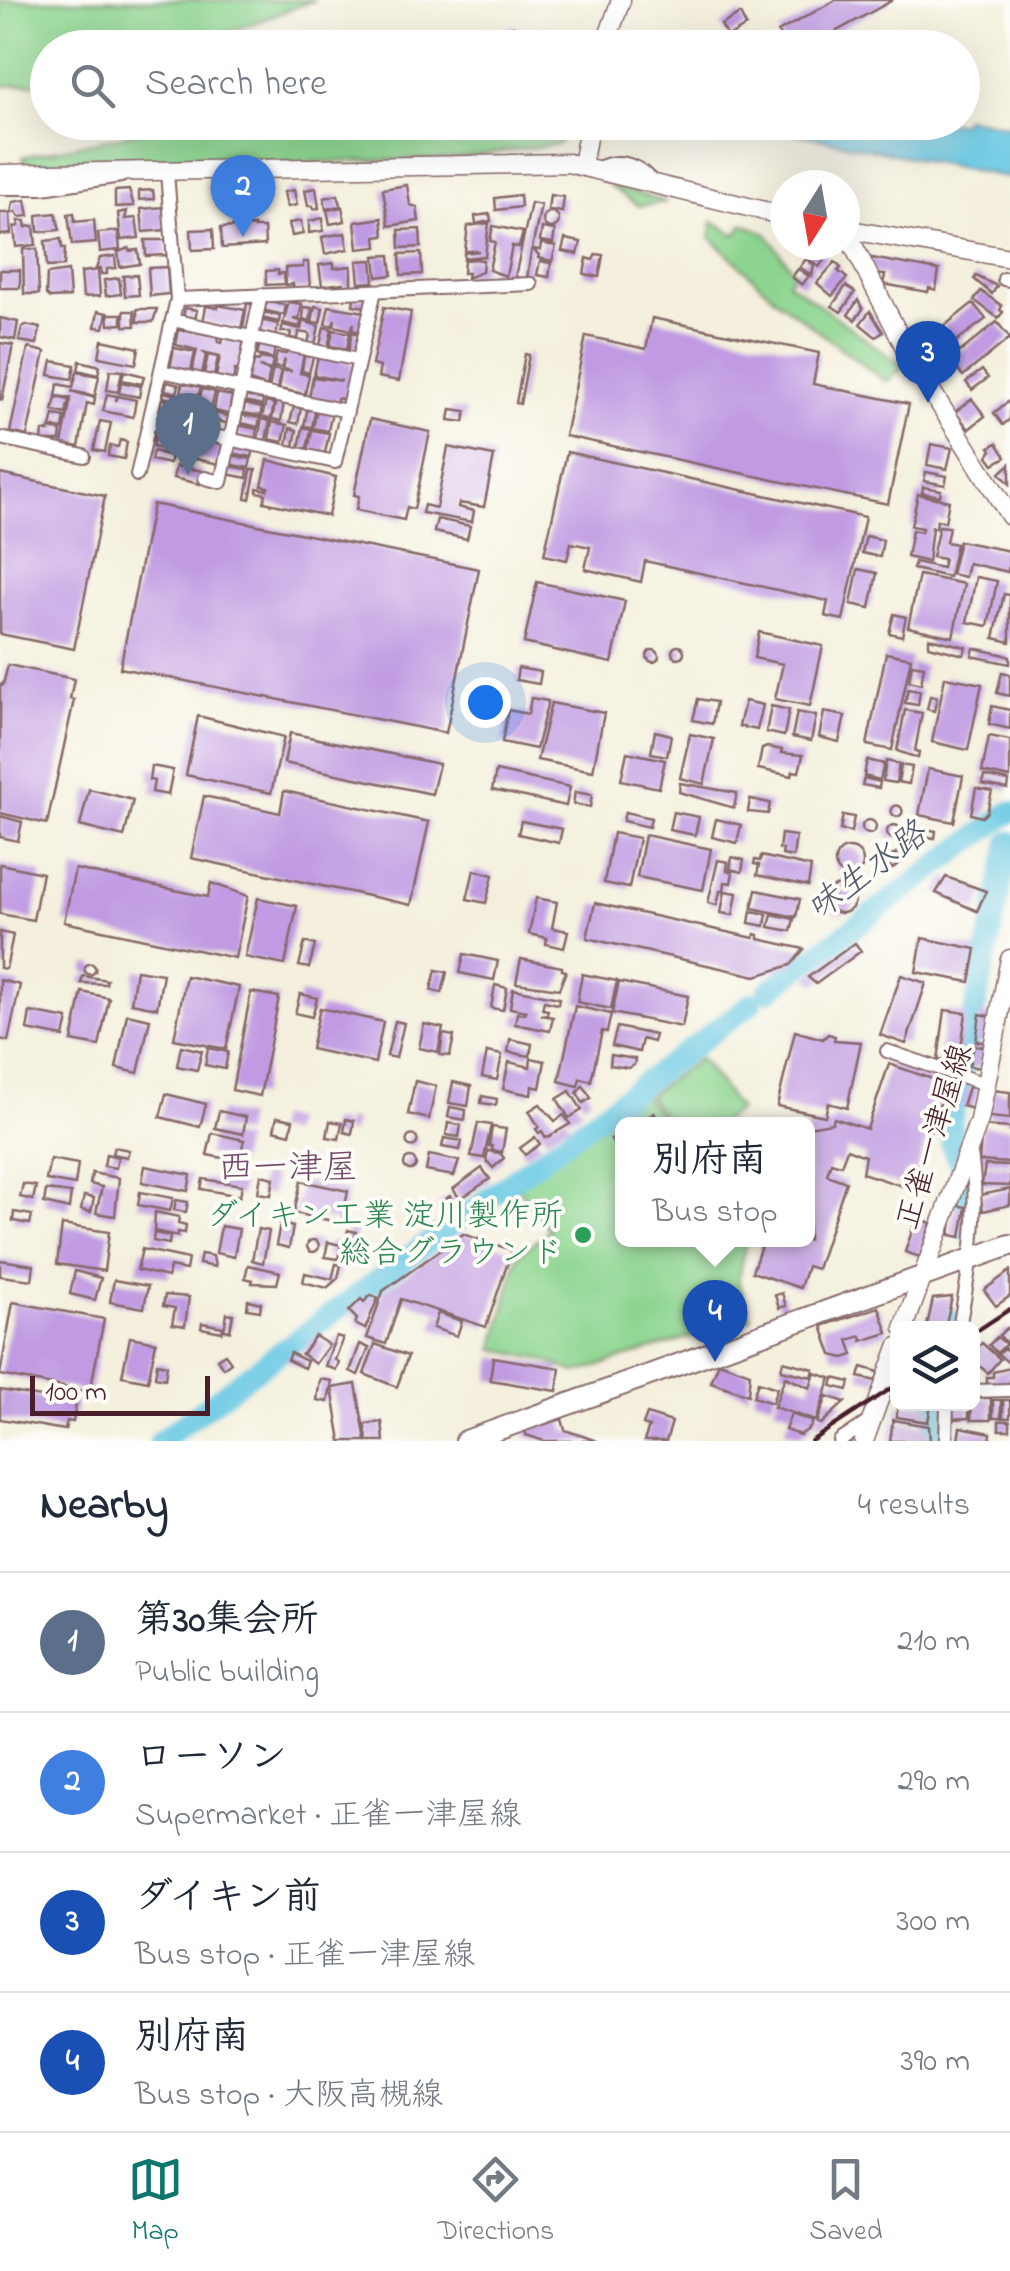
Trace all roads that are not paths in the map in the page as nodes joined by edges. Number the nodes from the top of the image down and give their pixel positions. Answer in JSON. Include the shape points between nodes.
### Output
{"nodes":[{"id":1,"x":621,"y":0,"type":"edge"},
{"id":2,"x":610,"y":30,"type":"edge"},
{"id":3,"x":590,"y":140,"type":"edge"},
{"id":4,"x":590,"y":167,"type":"junction"},
{"id":5,"x":130,"y":172,"type":"junction"},
{"id":6,"x":167,"y":172,"type":"junction"},
{"id":7,"x":0,"y":174,"type":"edge"},
{"id":8,"x":0,"y":188,"type":"edge"},
{"id":9,"x":770,"y":213,"type":"edge"},
{"id":10,"x":860,"y":232,"type":"edge"},
{"id":11,"x":1010,"y":258,"type":"edge"},
{"id":12,"x":860,"y":259,"type":"edge"},
{"id":13,"x":531,"y":284,"type":"dead end"},
{"id":14,"x":375,"y":290,"type":"junction"},
{"id":15,"x":261,"y":295,"type":"junction"},
{"id":16,"x":177,"y":299,"type":"junction"},
{"id":17,"x":172,"y":320,"type":"junction"},
{"id":18,"x":250,"y":338,"type":"junction"},
{"id":19,"x":358,"y":360,"type":"junction"},
{"id":20,"x":161,"y":371,"type":"junction"},
{"id":21,"x":240,"y":389,"type":"junction"},
{"id":22,"x":347,"y":411,"type":"junction"},
{"id":23,"x":150,"y":422,"type":"junction"},
{"id":24,"x":0,"y":438,"type":"edge"},
{"id":25,"x":229,"y":440,"type":"junction"},
{"id":26,"x":84,"y":456,"type":"dead end"},
{"id":27,"x":137,"y":475,"type":"dead end"},
{"id":28,"x":205,"y":478,"type":"dead end"},
{"id":29,"x":1010,"y":516,"type":"edge"},
{"id":30,"x":1010,"y":959,"type":"edge"},
{"id":31,"x":1007,"y":1000,"type":"edge"},
{"id":32,"x":887,"y":1051,"type":"dead end"},
{"id":33,"x":988,"y":1084,"type":"junction"},
{"id":34,"x":964,"y":1163,"type":"junction"},
{"id":35,"x":1010,"y":1246,"type":"edge"},
{"id":36,"x":971,"y":1260,"type":"junction"},
{"id":37,"x":926,"y":1274,"type":"junction"},
{"id":38,"x":907,"y":1321,"type":"edge"},
{"id":39,"x":960,"y":1321,"type":"edge"},
{"id":40,"x":890,"y":1369,"type":"edge"},
{"id":41,"x":1010,"y":1390,"type":"edge"},
{"id":42,"x":980,"y":1392,"type":"edge"},
{"id":43,"x":947,"y":1411,"type":"edge"},
{"id":44,"x":872,"y":1419,"type":"junction"},
{"id":45,"x":466,"y":1441,"type":"edge"},
{"id":46,"x":840,"y":1441,"type":"edge"},
{"id":47,"x":864,"y":1441,"type":"edge"},
{"id":48,"x":946,"y":1441,"type":"edge"}],
"edges":[{"from":1,"to":2,"type":"main road"},
{"from":3,"to":4,"type":"main road"},
{"from":4,"to":6,"type":"main road"},
{"from":4,"to":9,"type":"main road"},
{"from":5,"to":6,"type":"main road"},
{"from":5,"to":7,"type":"main road"},
{"from":5,"to":8,"type":"street","via":[[103,182]]},
{"from":6,"to":16,"type":"street"},
{"from":10,"to":11,"type":"main road"},
{"from":12,"to":29,"type":"main road","via":[[910,358]]},
{"from":13,"to":14,"type":"street"},
{"from":14,"to":15,"type":"street"},
{"from":14,"to":19,"type":"street"},
{"from":15,"to":16,"type":"street"},
{"from":15,"to":18,"type":"street"},
{"from":16,"to":17,"type":"street"},
{"from":17,"to":18,"type":"street"},
{"from":17,"to":20,"type":"street"},
{"from":18,"to":19,"type":"street"},
{"from":18,"to":21,"type":"street"},
{"from":19,"to":22,"type":"street"},
{"from":20,"to":21,"type":"street"},
{"from":20,"to":23,"type":"street"},
{"from":21,"to":22,"type":"street"},
{"from":21,"to":25,"type":"street"},
{"from":22,"to":25,"type":"street","via":[[335,462]]},
{"from":23,"to":25,"type":"street"},
{"from":23,"to":27,"type":"street"},
{"from":24,"to":26,"type":"street"},
{"from":25,"to":28,"type":"street","via":[[221,482]]},
{"from":30,"to":31,"type":"main road","name":"正雀一津屋線"},
{"from":31,"to":33,"type":"main road","name":"正雀一津屋線"},
{"from":32,"to":33,"type":"street"},
{"from":33,"to":34,"type":"main road","name":"正雀一津屋線"},
{"from":34,"to":36,"type":"street","via":[[977,1192]]},
{"from":34,"to":37,"type":"main road","name":"正雀一津屋線"},
{"from":35,"to":36,"type":"main road"},
{"from":36,"to":37,"type":"main road"},
{"from":36,"to":39,"type":"street"},
{"from":37,"to":38,"type":"main road","name":"正雀一津屋線"},
{"from":37,"to":45,"type":"main road"},
{"from":40,"to":44,"type":"main road"},
{"from":41,"to":42,"type":"street"},
{"from":43,"to":48,"type":"street"},
{"from":44,"to":46,"type":"street"},
{"from":44,"to":47,"type":"main road"}]}
